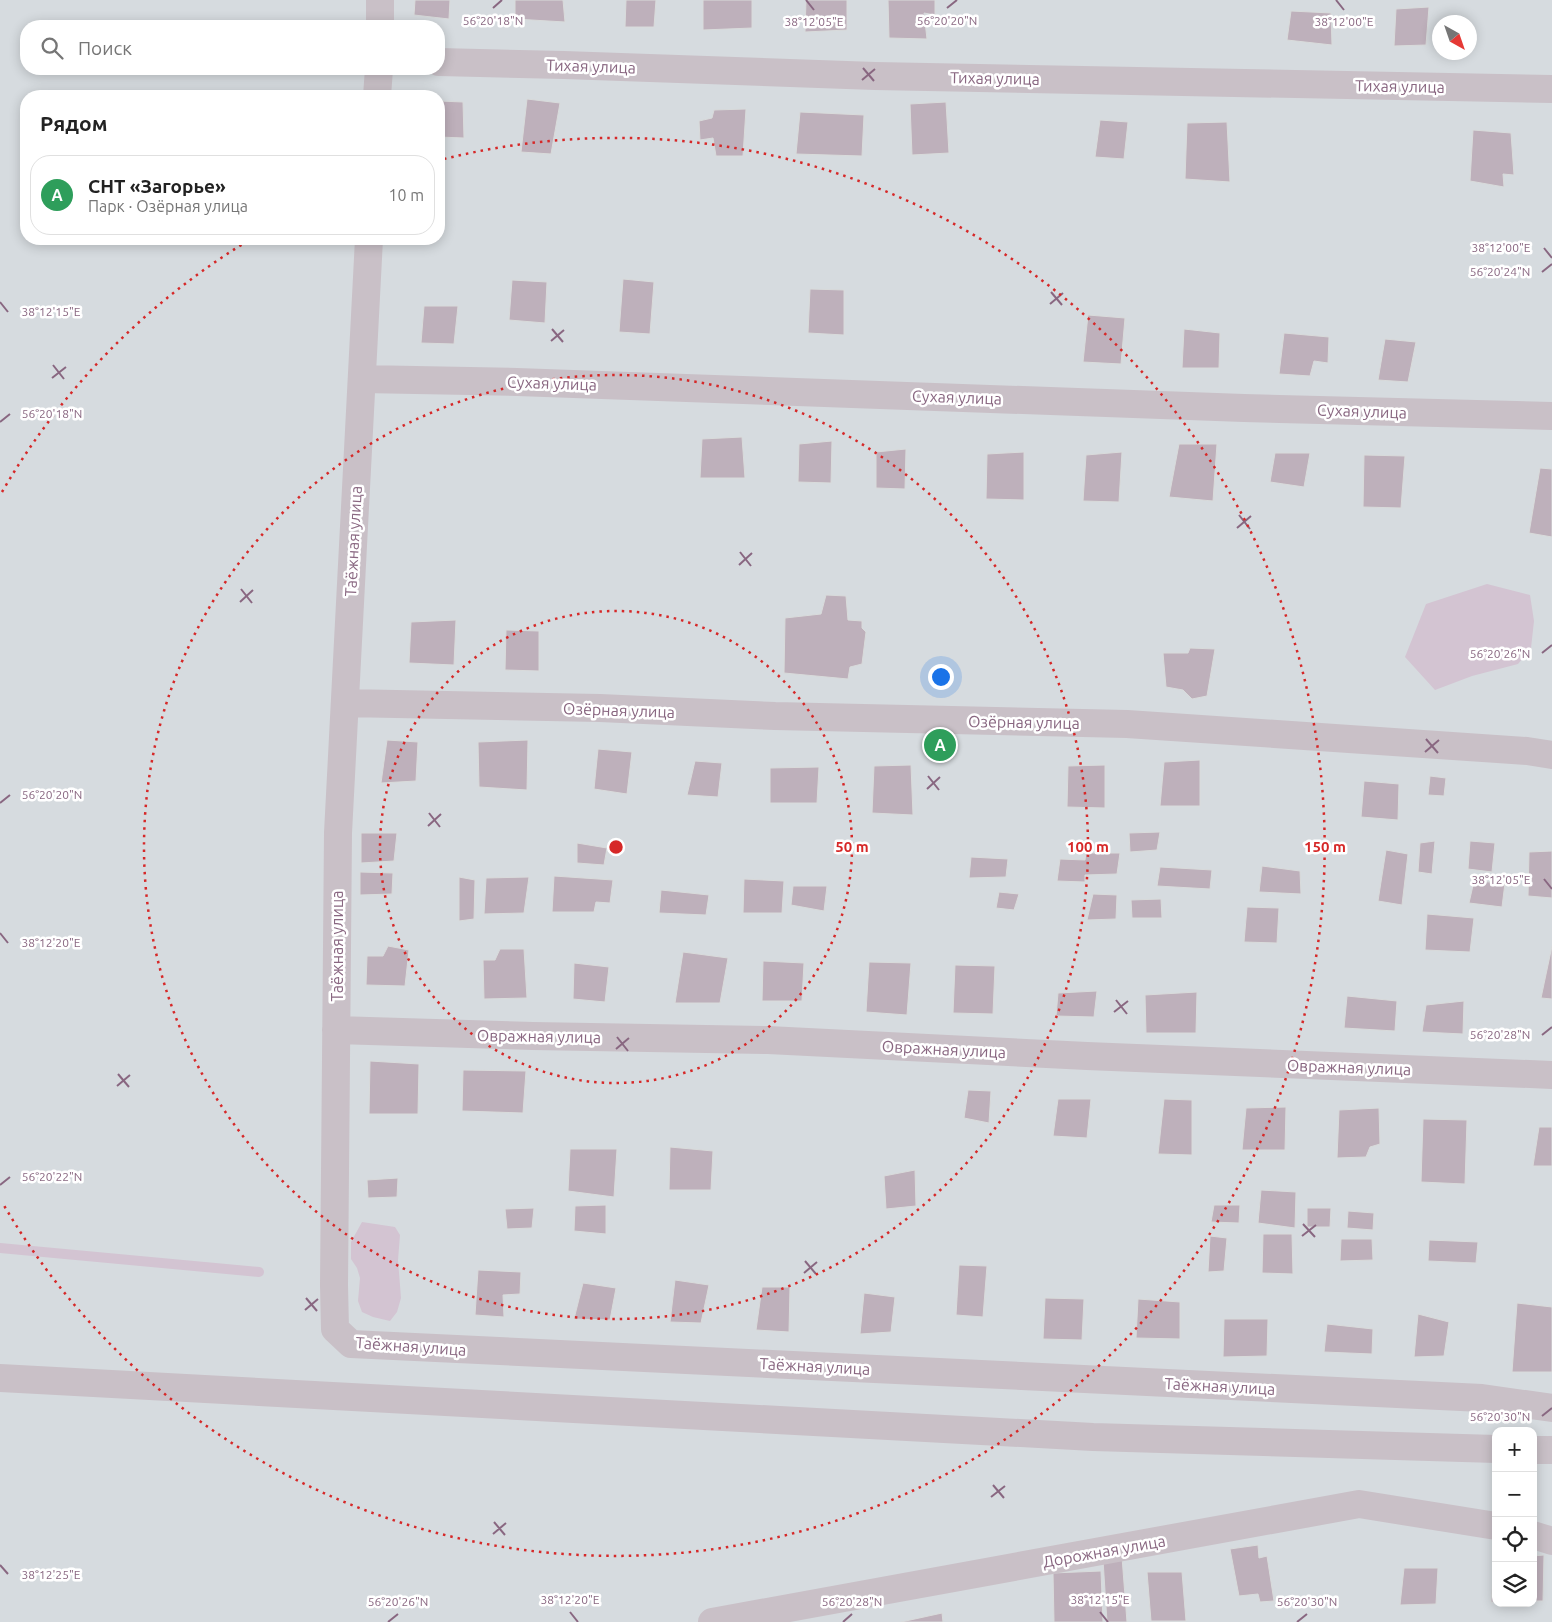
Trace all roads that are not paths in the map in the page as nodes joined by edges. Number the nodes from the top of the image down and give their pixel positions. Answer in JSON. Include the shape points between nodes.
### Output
{"nodes":[{"id":1,"x":380,"y":0,"type":"edge"},
{"id":2,"x":380,"y":20,"type":"edge"},
{"id":3,"x":445,"y":62,"type":"edge"},
{"id":4,"x":379,"y":75,"type":"edge"},
{"id":5,"x":1552,"y":89,"type":"edge"},
{"id":6,"x":377,"y":90,"type":"edge"},
{"id":7,"x":370,"y":245,"type":"edge"},
{"id":8,"x":362,"y":379,"type":"junction"},
{"id":9,"x":1552,"y":416,"type":"edge"},
{"id":10,"x":345,"y":703,"type":"junction"},
{"id":11,"x":1552,"y":755,"type":"edge"},
{"id":12,"x":336,"y":1030,"type":"junction"},
{"id":13,"x":1552,"y":1075,"type":"edge"},
{"id":14,"x":0,"y":1378,"type":"edge"},
{"id":15,"x":1552,"y":1408,"type":"edge"},
{"id":16,"x":1492,"y":1448,"type":"edge"},
{"id":17,"x":1537,"y":1450,"type":"edge"},
{"id":18,"x":1552,"y":1450,"type":"edge"},
{"id":19,"x":1492,"y":1525,"type":"edge"},
{"id":20,"x":1537,"y":1536,"type":"edge"},
{"id":21,"x":1552,"y":1541,"type":"edge"},
{"id":22,"x":712,"y":1622,"type":"edge"}],
"edges":[{"from":1,"to":2,"type":"street"},
{"from":3,"to":5,"type":"street","name":"Тихая улица","via":[[885,76]]},
{"from":4,"to":6,"type":"street"},
{"from":7,"to":8,"type":"street","name":"Таёжная улица"},
{"from":8,"to":9,"type":"street","name":"Сухая улица"},
{"from":8,"to":10,"type":"street","name":"Таёжная улица"},
{"from":10,"to":11,"type":"street","name":"Озёрная улица","via":[[1127,724]]},
{"from":10,"to":12,"type":"street","name":"Таёжная улица","via":[[338,833]]},
{"from":12,"to":13,"type":"street","name":"Овражная улица","via":[[768,1040]]},
{"from":12,"to":15,"type":"street","name":"Таёжная улица","via":[[335,1329],[351,1344],[1482,1398]]},
{"from":14,"to":16,"type":"street","via":[[1093,1437]]},
{"from":17,"to":18,"type":"street"},
{"from":19,"to":22,"type":"street","name":"Дорожная улица","via":[[1359,1504]]},
{"from":20,"to":21,"type":"street"}]}
